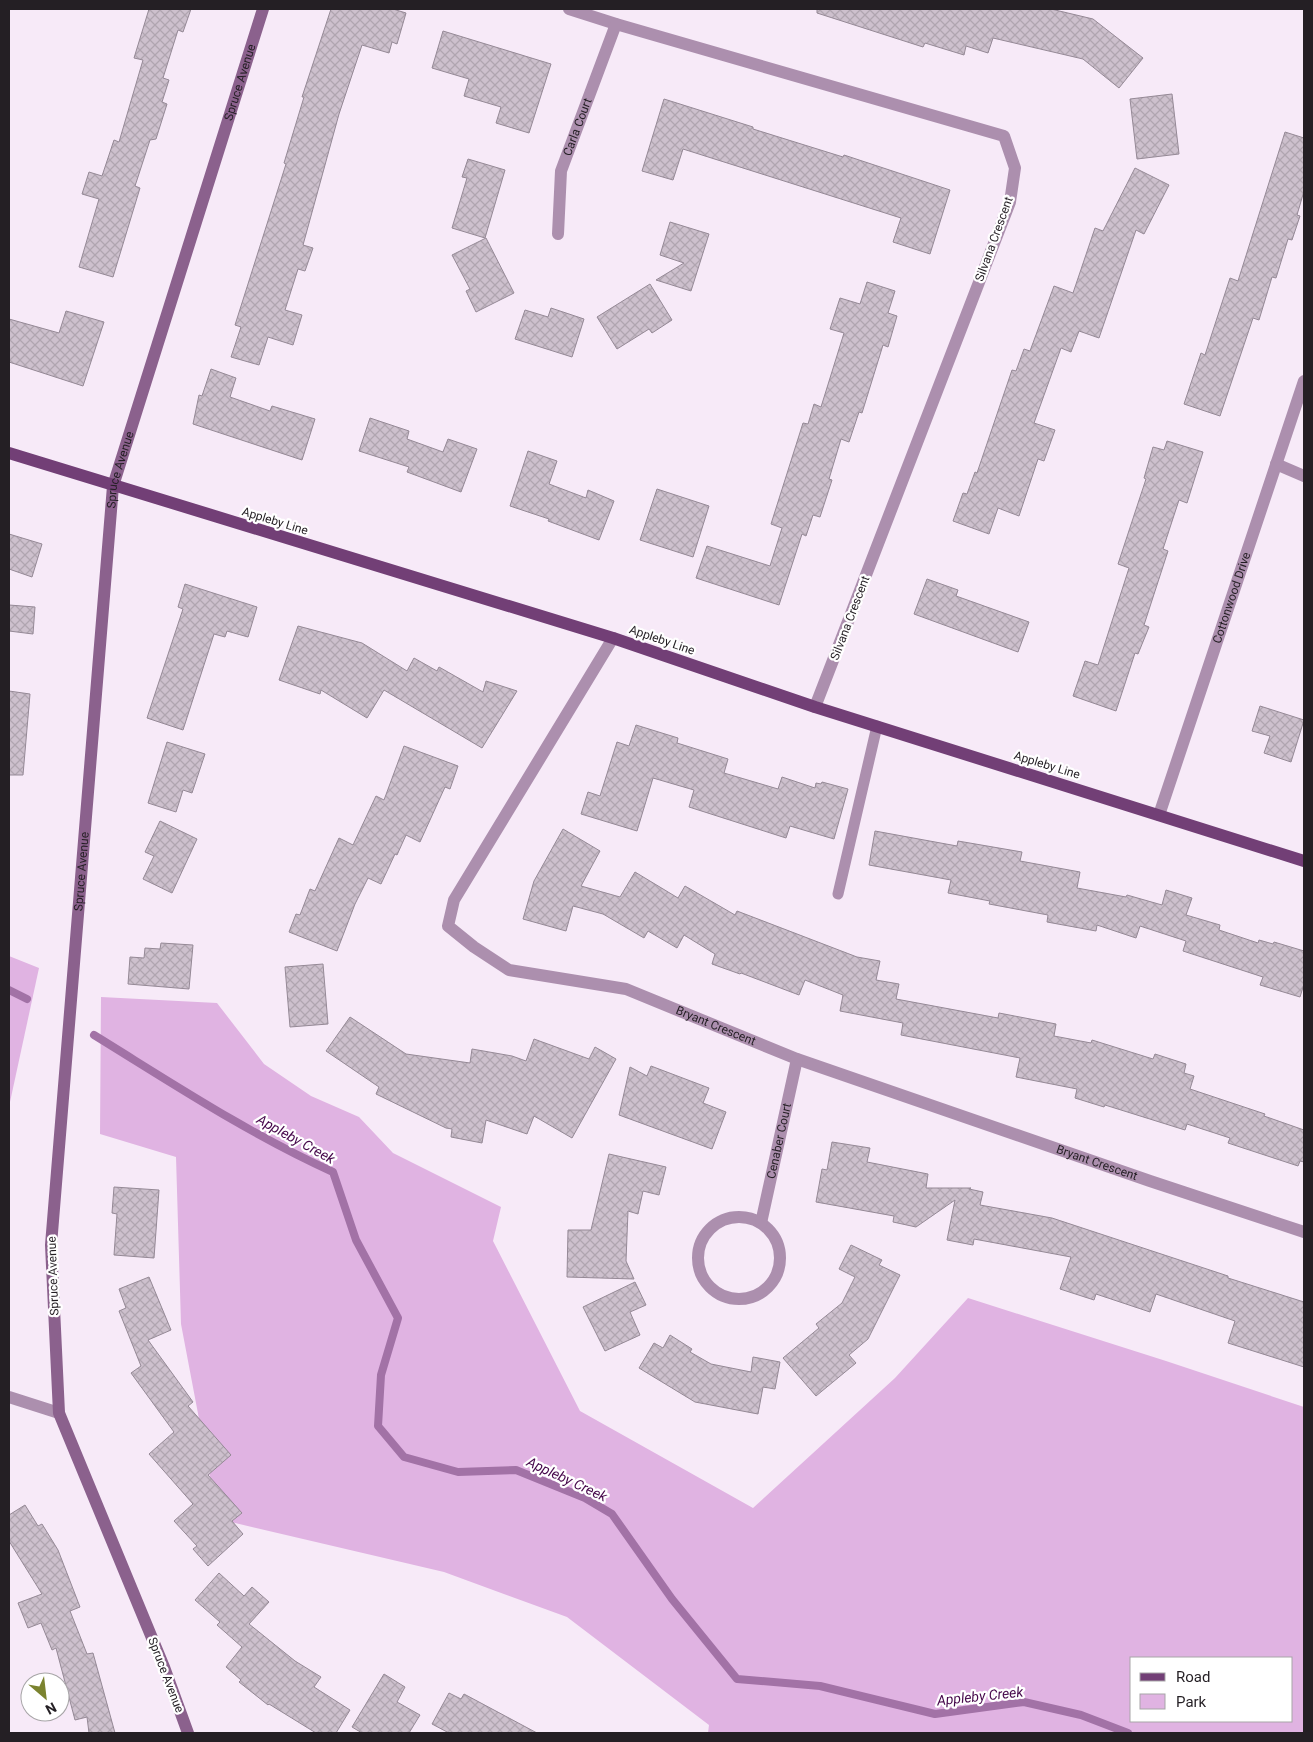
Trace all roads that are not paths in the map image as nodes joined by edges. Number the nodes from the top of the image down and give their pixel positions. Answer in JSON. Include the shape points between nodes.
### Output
{"nodes":[{"id":1,"x":263,"y":9,"type":"edge"},
{"id":2,"x":569,"y":9,"type":"edge"},
{"id":3,"x":616,"y":24,"type":"junction"},
{"id":4,"x":558,"y":234,"type":"dead end"},
{"id":5,"x":1304,"y":381,"type":"edge"},
{"id":6,"x":9,"y":453,"type":"edge"},
{"id":7,"x":1276,"y":464,"type":"junction"},
{"id":8,"x":1304,"y":476,"type":"edge"},
{"id":9,"x":113,"y":486,"type":"junction"},
{"id":10,"x":613,"y":638,"type":"junction"},
{"id":11,"x":815,"y":707,"type":"junction"},
{"id":12,"x":877,"y":726,"type":"junction"},
{"id":13,"x":1159,"y":815,"type":"junction"},
{"id":14,"x":1304,"y":861,"type":"edge"},
{"id":15,"x":838,"y":894,"type":"dead end"},
{"id":16,"x":797,"y":1059,"type":"junction"},
{"id":17,"x":761,"y":1223,"type":"junction"},
{"id":18,"x":1304,"y":1232,"type":"edge"},
{"id":19,"x":9,"y":1397,"type":"edge"},
{"id":20,"x":59,"y":1414,"type":"junction"},
{"id":21,"x":188,"y":1733,"type":"edge"}],
"edges":[{"from":1,"to":9,"type":"street","name":"Spruce Avenue"},
{"from":2,"to":3,"type":"street","name":"Silvana Crescent"},
{"from":3,"to":4,"type":"street","name":"Carla Court","via":[[561,171]]},
{"from":3,"to":11,"type":"street","name":"Silvana Crescent","via":[[1004,136],[1015,168],[1010,202]]},
{"from":5,"to":7,"type":"street","name":"Cottonwood Drive"},
{"from":6,"to":9,"type":"main road","name":"Appleby Line"},
{"from":7,"to":8,"type":"street"},
{"from":7,"to":13,"type":"street","name":"Cottonwood Drive"},
{"from":9,"to":10,"type":"main road","name":"Appleby Line"},
{"from":9,"to":20,"type":"street","name":"Spruce Avenue","via":[[51,1245]]},
{"from":10,"to":11,"type":"main road","name":"Appleby Line"},
{"from":10,"to":16,"type":"street","name":"Bryant Crescent","via":[[454,900],[448,926],[474,948],[509,970],[626,989]]},
{"from":11,"to":12,"type":"main road","name":"Appleby Line"},
{"from":12,"to":13,"type":"main road","name":"Appleby Line"},
{"from":12,"to":15,"type":"lane"},
{"from":13,"to":14,"type":"main road","name":"Appleby Line"},
{"from":16,"to":17,"type":"street","name":"Cenaber Court"},
{"from":16,"to":18,"type":"street","name":"Bryant Crescent"},
{"from":17,"to":17,"type":"street","via":[[735,1217],[710,1228],[702,1239],[698,1265],[702,1278],[711,1289],[736,1300],[749,1299],[772,1283],[778,1271],[778,1244]]},
{"from":19,"to":20,"type":"street"},
{"from":20,"to":21,"type":"street","name":"Spruce Avenue"}]}
